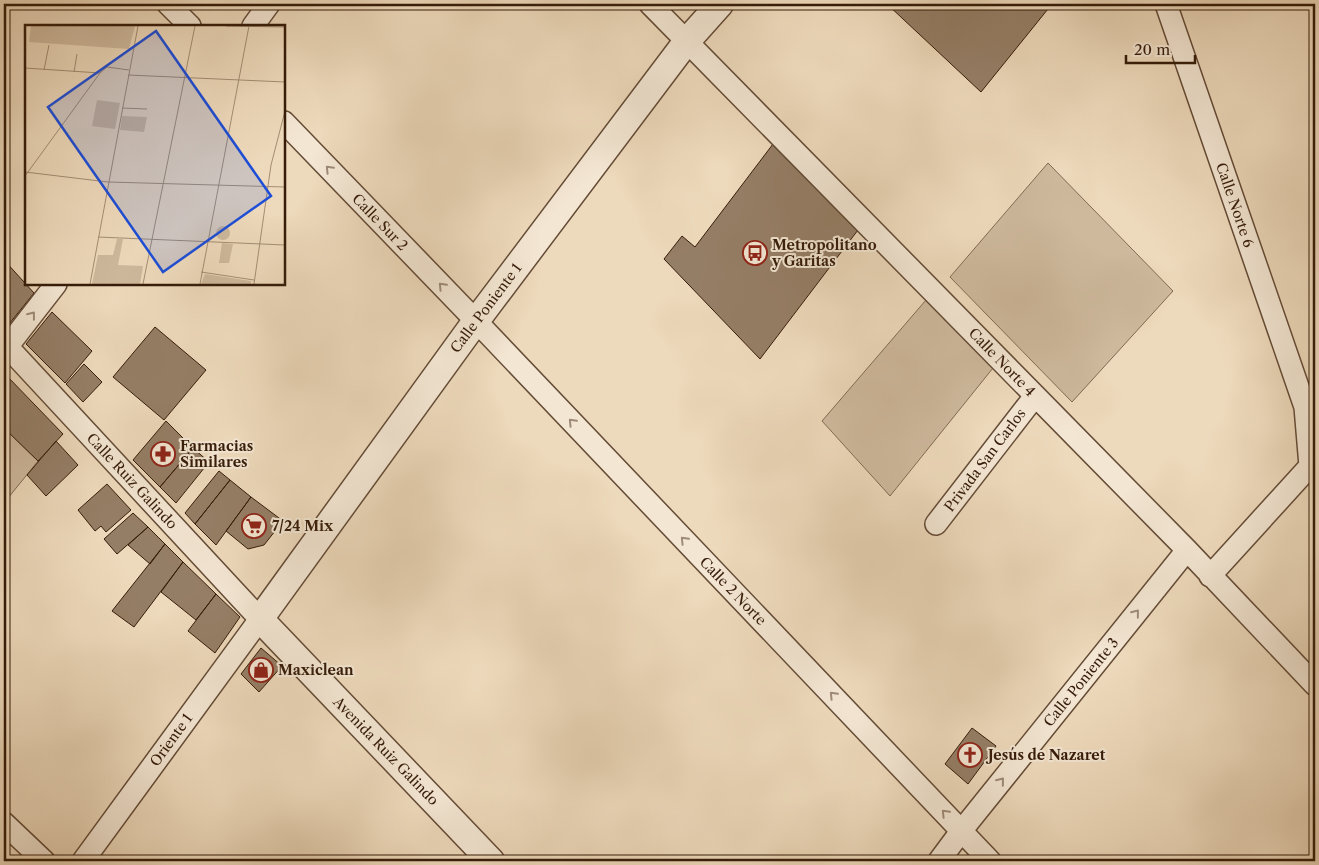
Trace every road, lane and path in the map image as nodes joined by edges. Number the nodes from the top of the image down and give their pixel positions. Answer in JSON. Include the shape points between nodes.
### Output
{"nodes":[{"id":1,"x":168,"y":4,"type":"edge"},
{"id":2,"x":269,"y":4,"type":"edge"},
{"id":3,"x":650,"y":4,"type":"edge"},
{"id":4,"x":720,"y":4,"type":"edge"},
{"id":5,"x":1166,"y":4,"type":"edge"},
{"id":6,"x":189,"y":25,"type":"edge"},
{"id":7,"x":254,"y":25,"type":"edge"},
{"id":8,"x":687,"y":41,"type":"junction"},
{"id":9,"x":285,"y":123,"type":"edge"},
{"id":10,"x":55,"y":285,"type":"edge"},
{"id":11,"x":476,"y":321,"type":"junction"},
{"id":12,"x":5,"y":347,"type":"edge"},
{"id":13,"x":1035,"y":396,"type":"junction"},
{"id":14,"x":1310,"y":400,"type":"edge"},
{"id":15,"x":936,"y":524,"type":"dead end"},
{"id":16,"x":1186,"y":550,"type":"junction"},
{"id":17,"x":1210,"y":576,"type":"junction"},
{"id":18,"x":260,"y":619,"type":"junction"},
{"id":19,"x":1315,"y":685,"type":"edge"},
{"id":20,"x":4,"y":823,"type":"edge"},
{"id":21,"x":962,"y":830,"type":"junction"},
{"id":22,"x":44,"y":861,"type":"edge"},
{"id":23,"x":83,"y":861,"type":"edge"},
{"id":24,"x":491,"y":861,"type":"edge"},
{"id":25,"x":939,"y":861,"type":"edge"},
{"id":26,"x":990,"y":861,"type":"edge"}],
"edges":[{"from":1,"to":6,"type":"street"},
{"from":2,"to":7,"type":"street"},
{"from":3,"to":8,"type":"street","name":"Calle Norte 4"},
{"from":4,"to":8,"type":"street","name":"Calle Poniente 1"},
{"from":5,"to":14,"type":"street","name":"Calle Norte 6"},
{"from":8,"to":11,"type":"street","name":"Calle Poniente 1"},
{"from":8,"to":13,"type":"street","name":"Calle Norte 4"},
{"from":11,"to":9,"type":"street","name":"Calle Sur 2","one_way":true},
{"from":12,"to":10,"type":"street","one_way":true},
{"from":11,"to":18,"type":"street","name":"Calle Poniente 1"},
{"from":21,"to":11,"type":"street","name":"Calle 2 Norte","one_way":true},
{"from":12,"to":18,"type":"street","name":"Calle Ruiz Galindo"},
{"from":13,"to":15,"type":"street","name":"Privada San Carlos"},
{"from":13,"to":16,"type":"street","name":"Calle Norte 4"},
{"from":14,"to":17,"type":"street","via":[[1310,466]]},
{"from":16,"to":17,"type":"street","name":"Calle Norte 4"},
{"from":21,"to":16,"type":"street","name":"Calle Poniente 3","one_way":true},
{"from":17,"to":19,"type":"street","name":"Calle Norte 4"},
{"from":18,"to":23,"type":"street","name":"Oriente 1"},
{"from":18,"to":24,"type":"street","name":"Avenida Ruiz Galindo"},
{"from":20,"to":22,"type":"street"},
{"from":21,"to":25,"type":"street","name":"Calle Poniente 3"},
{"from":21,"to":26,"type":"street","name":"Calle 2 Norte"}]}
